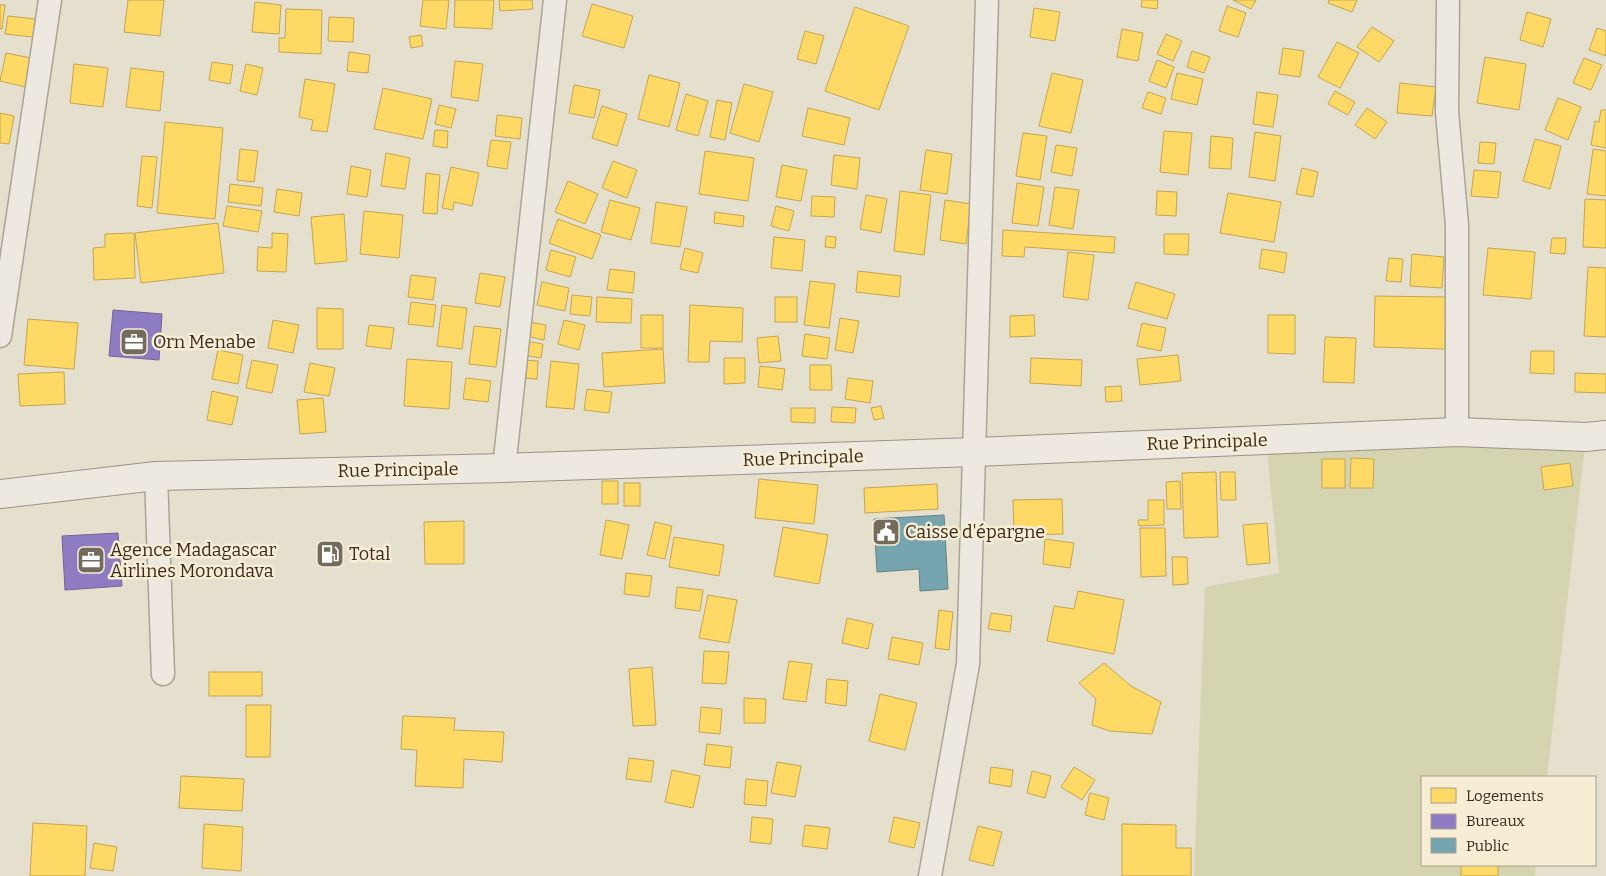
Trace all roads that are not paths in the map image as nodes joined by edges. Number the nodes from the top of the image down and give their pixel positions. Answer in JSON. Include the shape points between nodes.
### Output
{"nodes":[{"id":1,"x":50,"y":0,"type":"edge"},
{"id":2,"x":556,"y":0,"type":"edge"},
{"id":3,"x":987,"y":0,"type":"edge"},
{"id":4,"x":1448,"y":0,"type":"edge"},
{"id":5,"x":0,"y":336,"type":"edge"},
{"id":6,"x":1457,"y":432,"type":"junction"},
{"id":7,"x":1606,"y":435,"type":"edge"},
{"id":8,"x":974,"y":452,"type":"junction"},
{"id":9,"x":504,"y":468,"type":"junction"},
{"id":10,"x":156,"y":476,"type":"junction"},
{"id":11,"x":0,"y":494,"type":"edge"},
{"id":12,"x":163,"y":674,"type":"dead end"},
{"id":13,"x":930,"y":876,"type":"edge"}],
"edges":[{"from":1,"to":5,"type":"street"},
{"from":2,"to":9,"type":"street"},
{"from":3,"to":8,"type":"street"},
{"from":4,"to":6,"type":"street","via":[[1447,112],[1457,225]]},
{"from":6,"to":7,"type":"main road","name":"Rue Principale"},
{"from":6,"to":8,"type":"main road","name":"Rue Principale"},
{"from":8,"to":9,"type":"main road","name":"Rue Principale"},
{"from":8,"to":13,"type":"street","via":[[968,664]]},
{"from":9,"to":10,"type":"main road","name":"Rue Principale"},
{"from":10,"to":11,"type":"main road","name":"Rue Principale"},
{"from":10,"to":12,"type":"street"}]}
